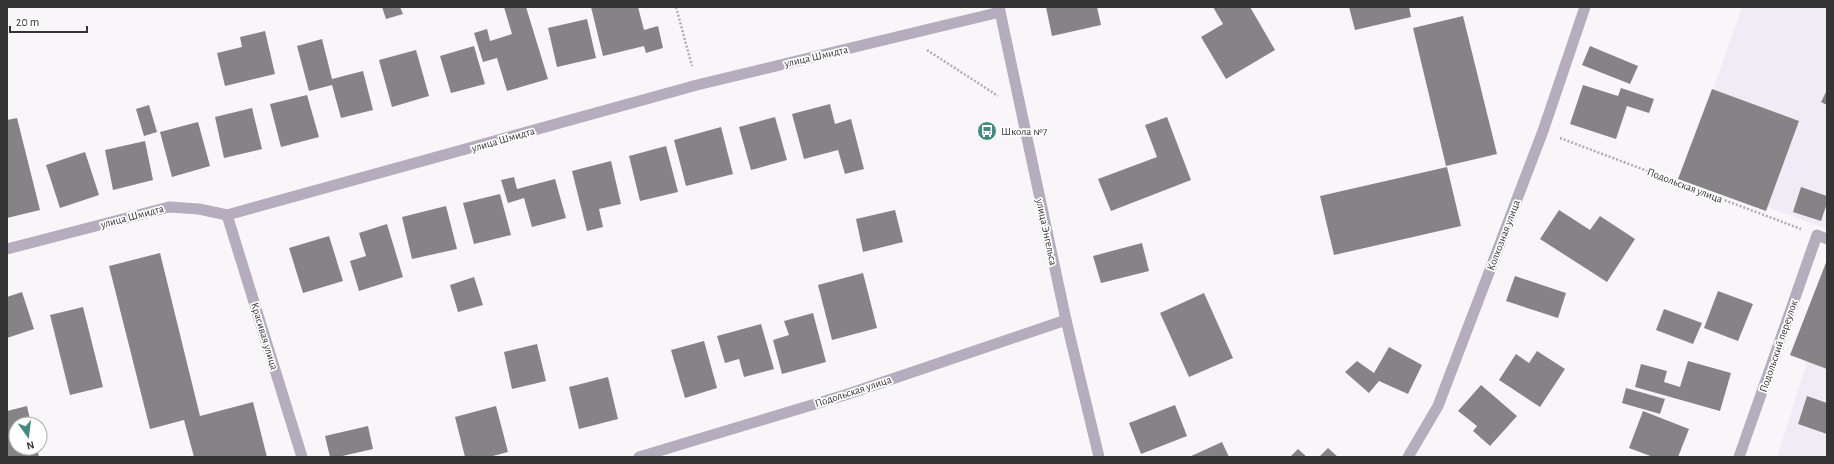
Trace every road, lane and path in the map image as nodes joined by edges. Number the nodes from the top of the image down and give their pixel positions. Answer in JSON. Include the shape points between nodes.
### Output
{"nodes":[{"id":1,"x":676,"y":7,"type":"edge"},
{"id":2,"x":1585,"y":7,"type":"edge"},
{"id":3,"x":1000,"y":10,"type":"edge"},
{"id":4,"x":904,"y":35,"type":"junction"},
{"id":5,"x":697,"y":85,"type":"junction"},
{"id":6,"x":1021,"y":116,"type":"junction"},
{"id":7,"x":1543,"y":131,"type":"junction"},
{"id":8,"x":228,"y":215,"type":"junction"},
{"id":9,"x":1822,"y":237,"type":"edge"},
{"id":10,"x":7,"y":249,"type":"edge"},
{"id":11,"x":1066,"y":320,"type":"junction"},
{"id":12,"x":302,"y":457,"type":"edge"},
{"id":13,"x":639,"y":457,"type":"edge"},
{"id":14,"x":1099,"y":457,"type":"edge"},
{"id":15,"x":1408,"y":457,"type":"edge"},
{"id":16,"x":1739,"y":457,"type":"edge"}],
"edges":[{"from":1,"to":5,"type":"path"},
{"from":2,"to":7,"type":"street","name":"Колхозная улица"},
{"from":3,"to":4,"type":"street","name":"улица Шмидта"},
{"from":3,"to":6,"type":"street","name":"улица Энгельса"},
{"from":4,"to":5,"type":"street","name":"улица Шмидта"},
{"from":4,"to":6,"type":"path","via":[[994,92]]},
{"from":5,"to":8,"type":"street","name":"улица Шмидта"},
{"from":6,"to":11,"type":"street","name":"улица Энгельса"},
{"from":7,"to":9,"type":"path","name":"Подольская улица"},
{"from":7,"to":15,"type":"street","name":"Колхозная улица","via":[[1438,406]]},
{"from":8,"to":10,"type":"street","name":"улица Шмидта","via":[[199,209],[169,207]]},
{"from":8,"to":12,"type":"street","name":"Красивая улица"},
{"from":9,"to":16,"type":"street","name":"Подольский переулок"},
{"from":11,"to":13,"type":"street","name":"Подольская улица","via":[[845,394]]},
{"from":11,"to":14,"type":"street","name":"улица Энгельса"}]}
